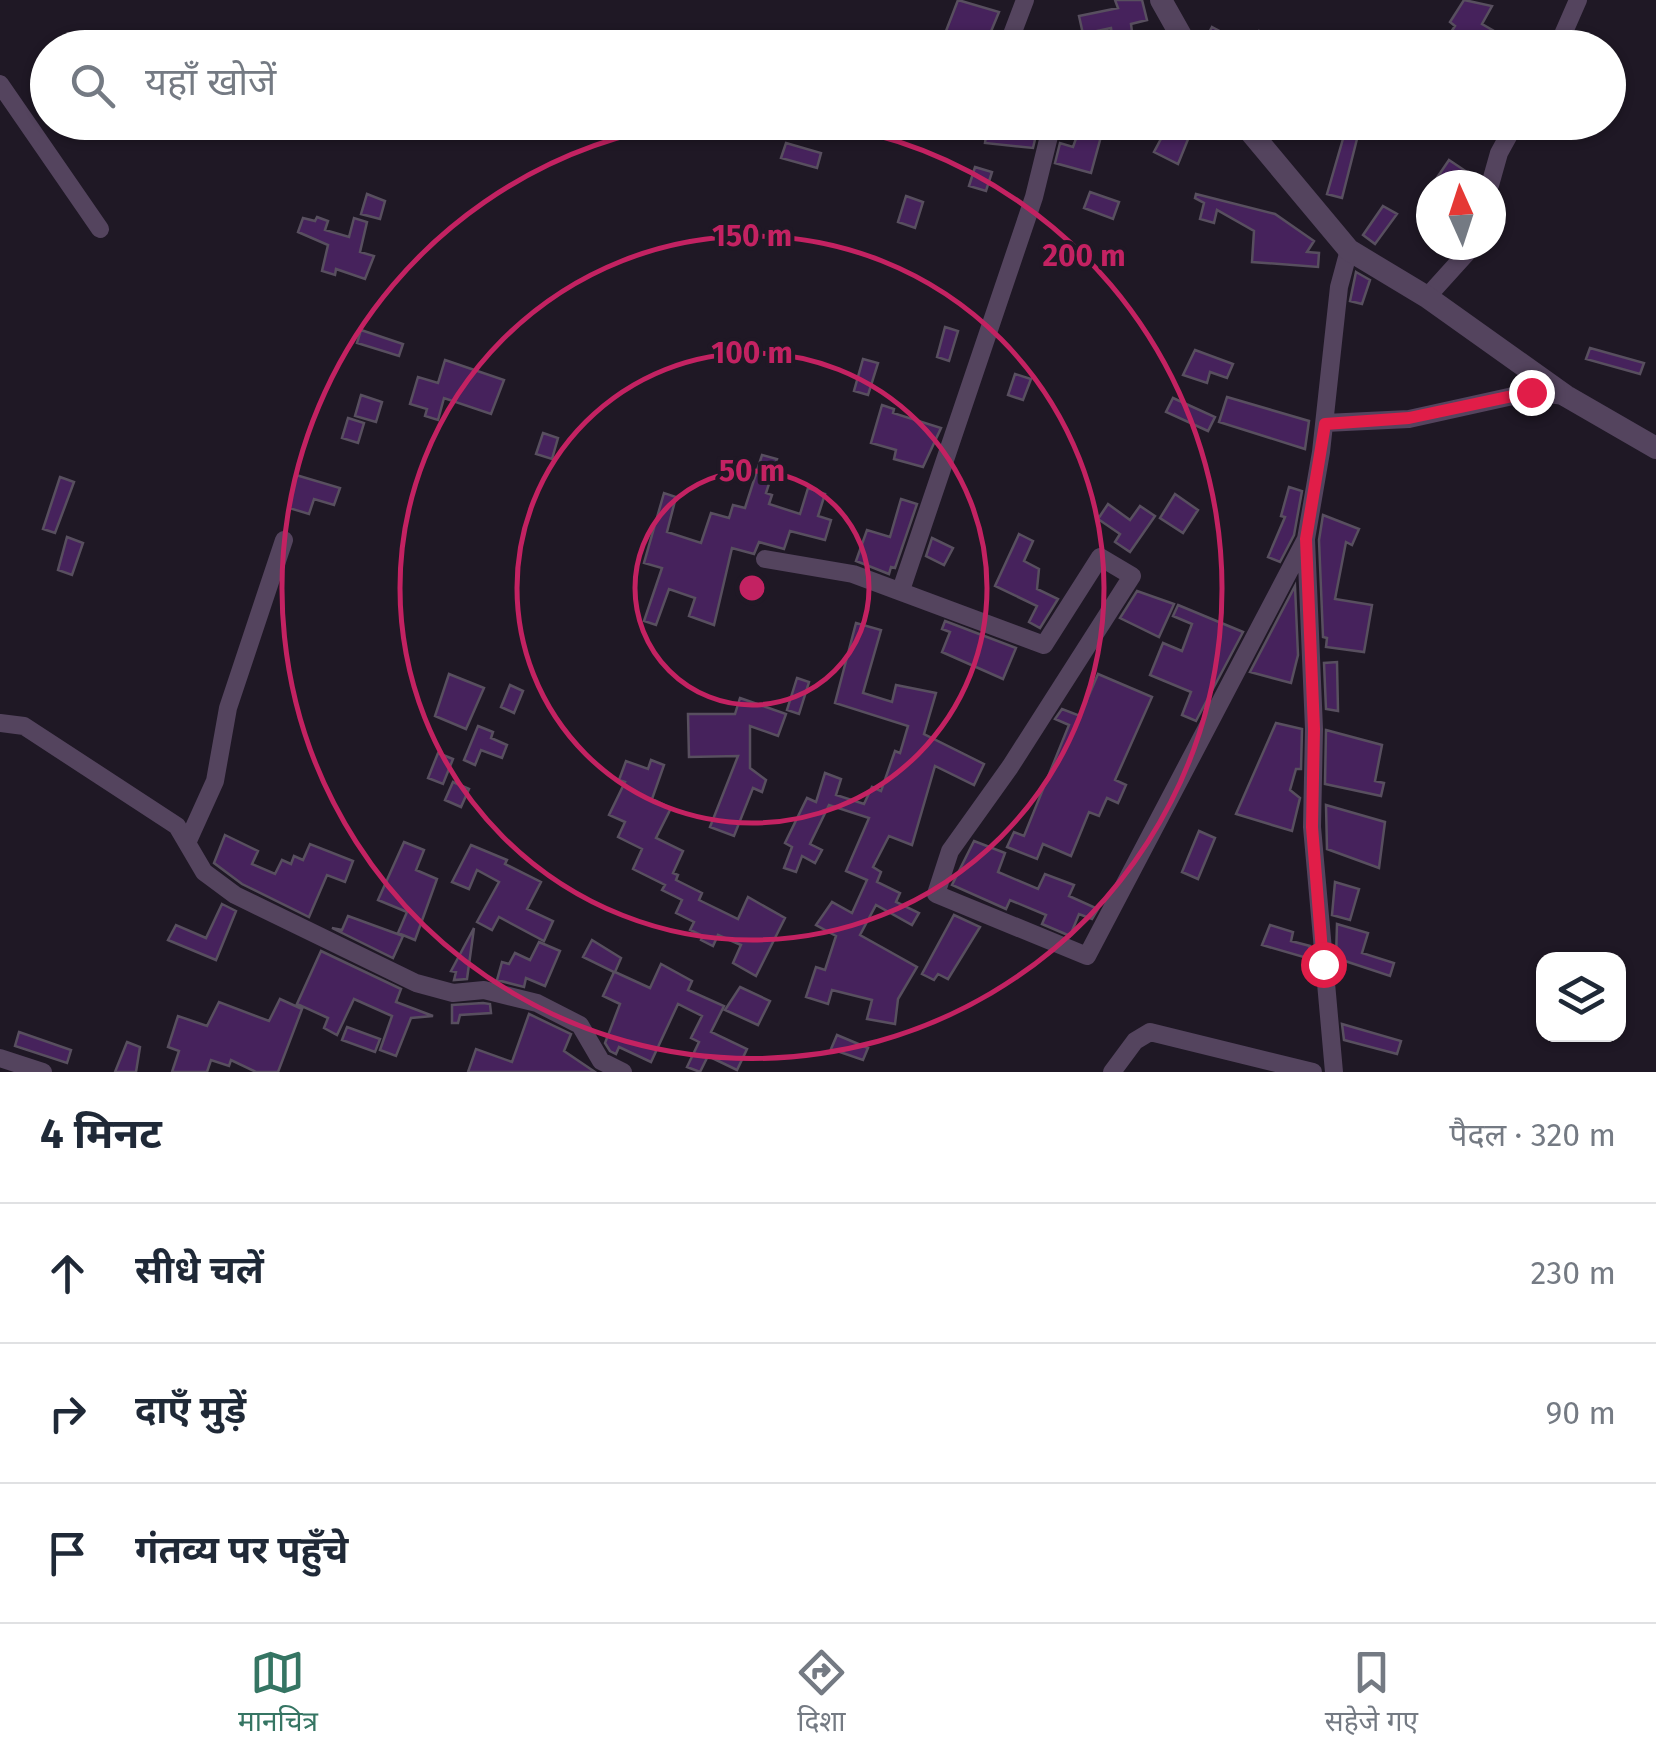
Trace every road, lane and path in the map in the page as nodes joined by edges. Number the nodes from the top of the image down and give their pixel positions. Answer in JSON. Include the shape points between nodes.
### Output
{"nodes":[{"id":1,"x":1025,"y":0,"type":"edge"},
{"id":2,"x":1160,"y":0,"type":"edge"},
{"id":3,"x":1578,"y":0,"type":"edge"},
{"id":4,"x":1014,"y":30,"type":"edge"},
{"id":5,"x":1178,"y":30,"type":"edge"},
{"id":6,"x":1565,"y":30,"type":"edge"},
{"id":7,"x":0,"y":84,"type":"edge"},
{"id":8,"x":30,"y":127,"type":"edge"},
{"id":9,"x":39,"y":140,"type":"edge"},
{"id":10,"x":1048,"y":140,"type":"edge"},
{"id":11,"x":1257,"y":140,"type":"edge"},
{"id":12,"x":1506,"y":140,"type":"edge"},
{"id":13,"x":1494,"y":170,"type":"edge"},
{"id":14,"x":100,"y":228,"type":"dead end"},
{"id":15,"x":1349,"y":250,"type":"junction"},
{"id":16,"x":1460,"y":260,"type":"edge"},
{"id":17,"x":1427,"y":297,"type":"junction"},
{"id":18,"x":1566,"y":396,"type":"junction"},
{"id":19,"x":1325,"y":424,"type":"junction"},
{"id":20,"x":1656,"y":448,"type":"edge"},
{"id":21,"x":1306,"y":539,"type":"junction"},
{"id":22,"x":284,"y":540,"type":"dead end"},
{"id":23,"x":765,"y":560,"type":"dead end"},
{"id":24,"x":901,"y":590,"type":"junction"},
{"id":25,"x":0,"y":723,"type":"edge"},
{"id":26,"x":187,"y":842,"type":"junction"},
{"id":27,"x":0,"y":1058,"type":"edge"},
{"id":28,"x":43,"y":1072,"type":"edge"},
{"id":29,"x":623,"y":1072,"type":"edge"},
{"id":30,"x":1112,"y":1072,"type":"edge"},
{"id":31,"x":1313,"y":1072,"type":"edge"},
{"id":32,"x":1334,"y":1072,"type":"edge"}],
"edges":[{"from":1,"to":4,"type":"street"},
{"from":2,"to":5,"type":"street"},
{"from":3,"to":6,"type":"street"},
{"from":7,"to":8,"type":"street"},
{"from":9,"to":14,"type":"street"},
{"from":10,"to":24,"type":"street"},
{"from":11,"to":15,"type":"street"},
{"from":12,"to":13,"type":"street"},
{"from":15,"to":17,"type":"street"},
{"from":15,"to":19,"type":"street"},
{"from":16,"to":17,"type":"street"},
{"from":17,"to":18,"type":"street"},
{"from":18,"to":19,"type":"street","via":[[1531,392],[1409,418]]},
{"from":18,"to":20,"type":"street"},
{"from":19,"to":21,"type":"street"},
{"from":21,"to":24,"type":"street","via":[[1087,956],[936,894],[950,851],[1132,576],[1100,557],[1044,645]]},
{"from":21,"to":32,"type":"street","via":[[1312,827]]},
{"from":22,"to":26,"type":"street","via":[[228,708],[215,780]]},
{"from":23,"to":24,"type":"street","via":[[853,574]]},
{"from":25,"to":26,"type":"street","via":[[24,726],[78,758],[176,826]]},
{"from":26,"to":29,"type":"street","via":[[204,872],[235,894],[416,983],[537,1003],[580,1025],[601,1061]]},
{"from":27,"to":28,"type":"street"},
{"from":30,"to":31,"type":"street","via":[[1150,1032]]}]}
